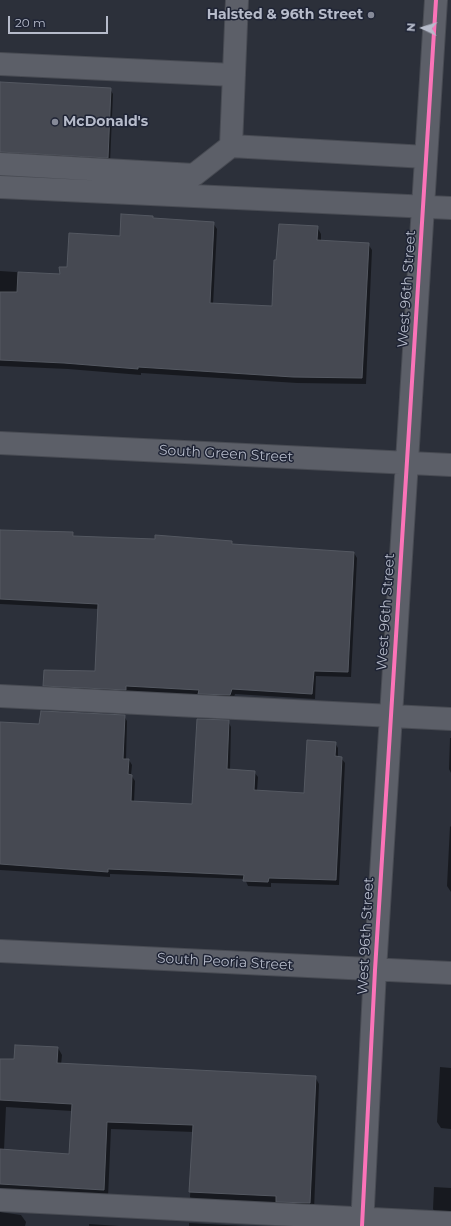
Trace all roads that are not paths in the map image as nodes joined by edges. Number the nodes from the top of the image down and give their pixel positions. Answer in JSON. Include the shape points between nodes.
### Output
{"nodes":[{"id":1,"x":237,"y":0,"type":"edge"},
{"id":2,"x":436,"y":0,"type":"edge"},
{"id":3,"x":0,"y":64,"type":"edge"},
{"id":4,"x":234,"y":75,"type":"junction"},
{"id":5,"x":231,"y":146,"type":"junction"},
{"id":6,"x":426,"y":157,"type":"junction"},
{"id":7,"x":0,"y":164,"type":"edge"},
{"id":8,"x":0,"y":187,"type":"edge"},
{"id":9,"x":423,"y":207,"type":"junction"},
{"id":10,"x":451,"y":208,"type":"edge"},
{"id":11,"x":0,"y":443,"type":"edge"},
{"id":12,"x":407,"y":463,"type":"junction"},
{"id":13,"x":451,"y":466,"type":"edge"},
{"id":14,"x":0,"y":696,"type":"edge"},
{"id":15,"x":391,"y":716,"type":"junction"},
{"id":16,"x":451,"y":719,"type":"edge"},
{"id":17,"x":0,"y":951,"type":"edge"},
{"id":18,"x":375,"y":970,"type":"junction"},
{"id":19,"x":451,"y":973,"type":"edge"},
{"id":20,"x":0,"y":1200,"type":"edge"},
{"id":21,"x":362,"y":1222,"type":"edge"},
{"id":22,"x":451,"y":1223,"type":"edge"}],
"edges":[{"from":1,"to":4,"type":"street"},
{"from":2,"to":6,"type":"street","name":"West 96th Street"},
{"from":3,"to":4,"type":"street"},
{"from":4,"to":5,"type":"street"},
{"from":5,"to":6,"type":"street"},
{"from":5,"to":7,"type":"street","via":[[194,175]]},
{"from":6,"to":9,"type":"street","name":"West 96th Street"},
{"from":8,"to":9,"type":"street"},
{"from":9,"to":10,"type":"street"},
{"from":9,"to":12,"type":"street","name":"West 96th Street"},
{"from":11,"to":12,"type":"street","name":"South Green Street"},
{"from":12,"to":13,"type":"street","name":"South Green Street"},
{"from":12,"to":15,"type":"street","name":"West 96th Street"},
{"from":14,"to":15,"type":"street"},
{"from":15,"to":16,"type":"street"},
{"from":15,"to":18,"type":"street","name":"West 96th Street"},
{"from":17,"to":18,"type":"street","name":"South Peoria Street"},
{"from":18,"to":19,"type":"street","name":"South Peoria Street"},
{"from":18,"to":21,"type":"street","name":"West 96th Street"},
{"from":20,"to":21,"type":"street"},
{"from":21,"to":22,"type":"street"}]}
